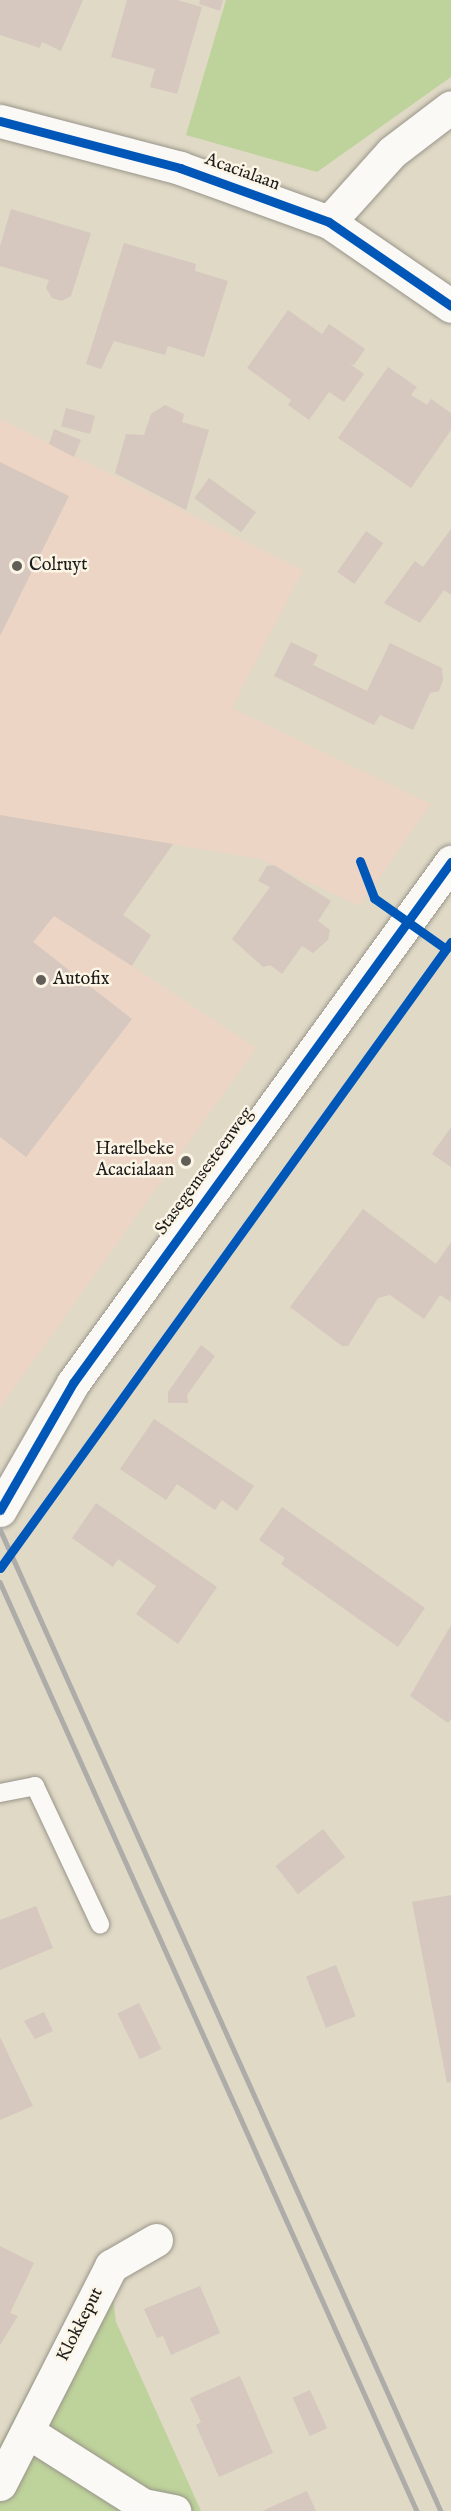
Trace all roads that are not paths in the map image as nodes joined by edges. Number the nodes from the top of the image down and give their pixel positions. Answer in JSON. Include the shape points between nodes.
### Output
{"nodes":[{"id":1,"x":451,"y":107,"type":"edge"},
{"id":2,"x":0,"y":121,"type":"edge"},
{"id":3,"x":329,"y":222,"type":"junction"},
{"id":4,"x":451,"y":306,"type":"edge"},
{"id":5,"x":451,"y":862,"type":"edge"},
{"id":6,"x":0,"y":1510,"type":"edge"},
{"id":7,"x":0,"y":1793,"type":"edge"},
{"id":8,"x":100,"y":1924,"type":"dead end"},
{"id":9,"x":156,"y":2240,"type":"dead end"},
{"id":10,"x":28,"y":2432,"type":"junction"},
{"id":11,"x":0,"y":2484,"type":"edge"},
{"id":12,"x":174,"y":2511,"type":"edge"}],
"edges":[{"from":1,"to":3,"type":"street","via":[[392,152]]},
{"from":2,"to":3,"type":"street","name":"Acacialaan","via":[[180,168]]},
{"from":3,"to":4,"type":"street","name":"Acacialaan"},
{"from":5,"to":6,"type":"street","name":"Stasegemsesteenweg","via":[[73,1383]]},
{"from":7,"to":8,"type":"lane","via":[[35,1786]]},
{"from":9,"to":10,"type":"street","name":"Klokkeput","via":[[111,2266]]},
{"from":10,"to":11,"type":"street","name":"Klokkeput"},
{"from":10,"to":12,"type":"street","via":[[143,2505]]}]}
